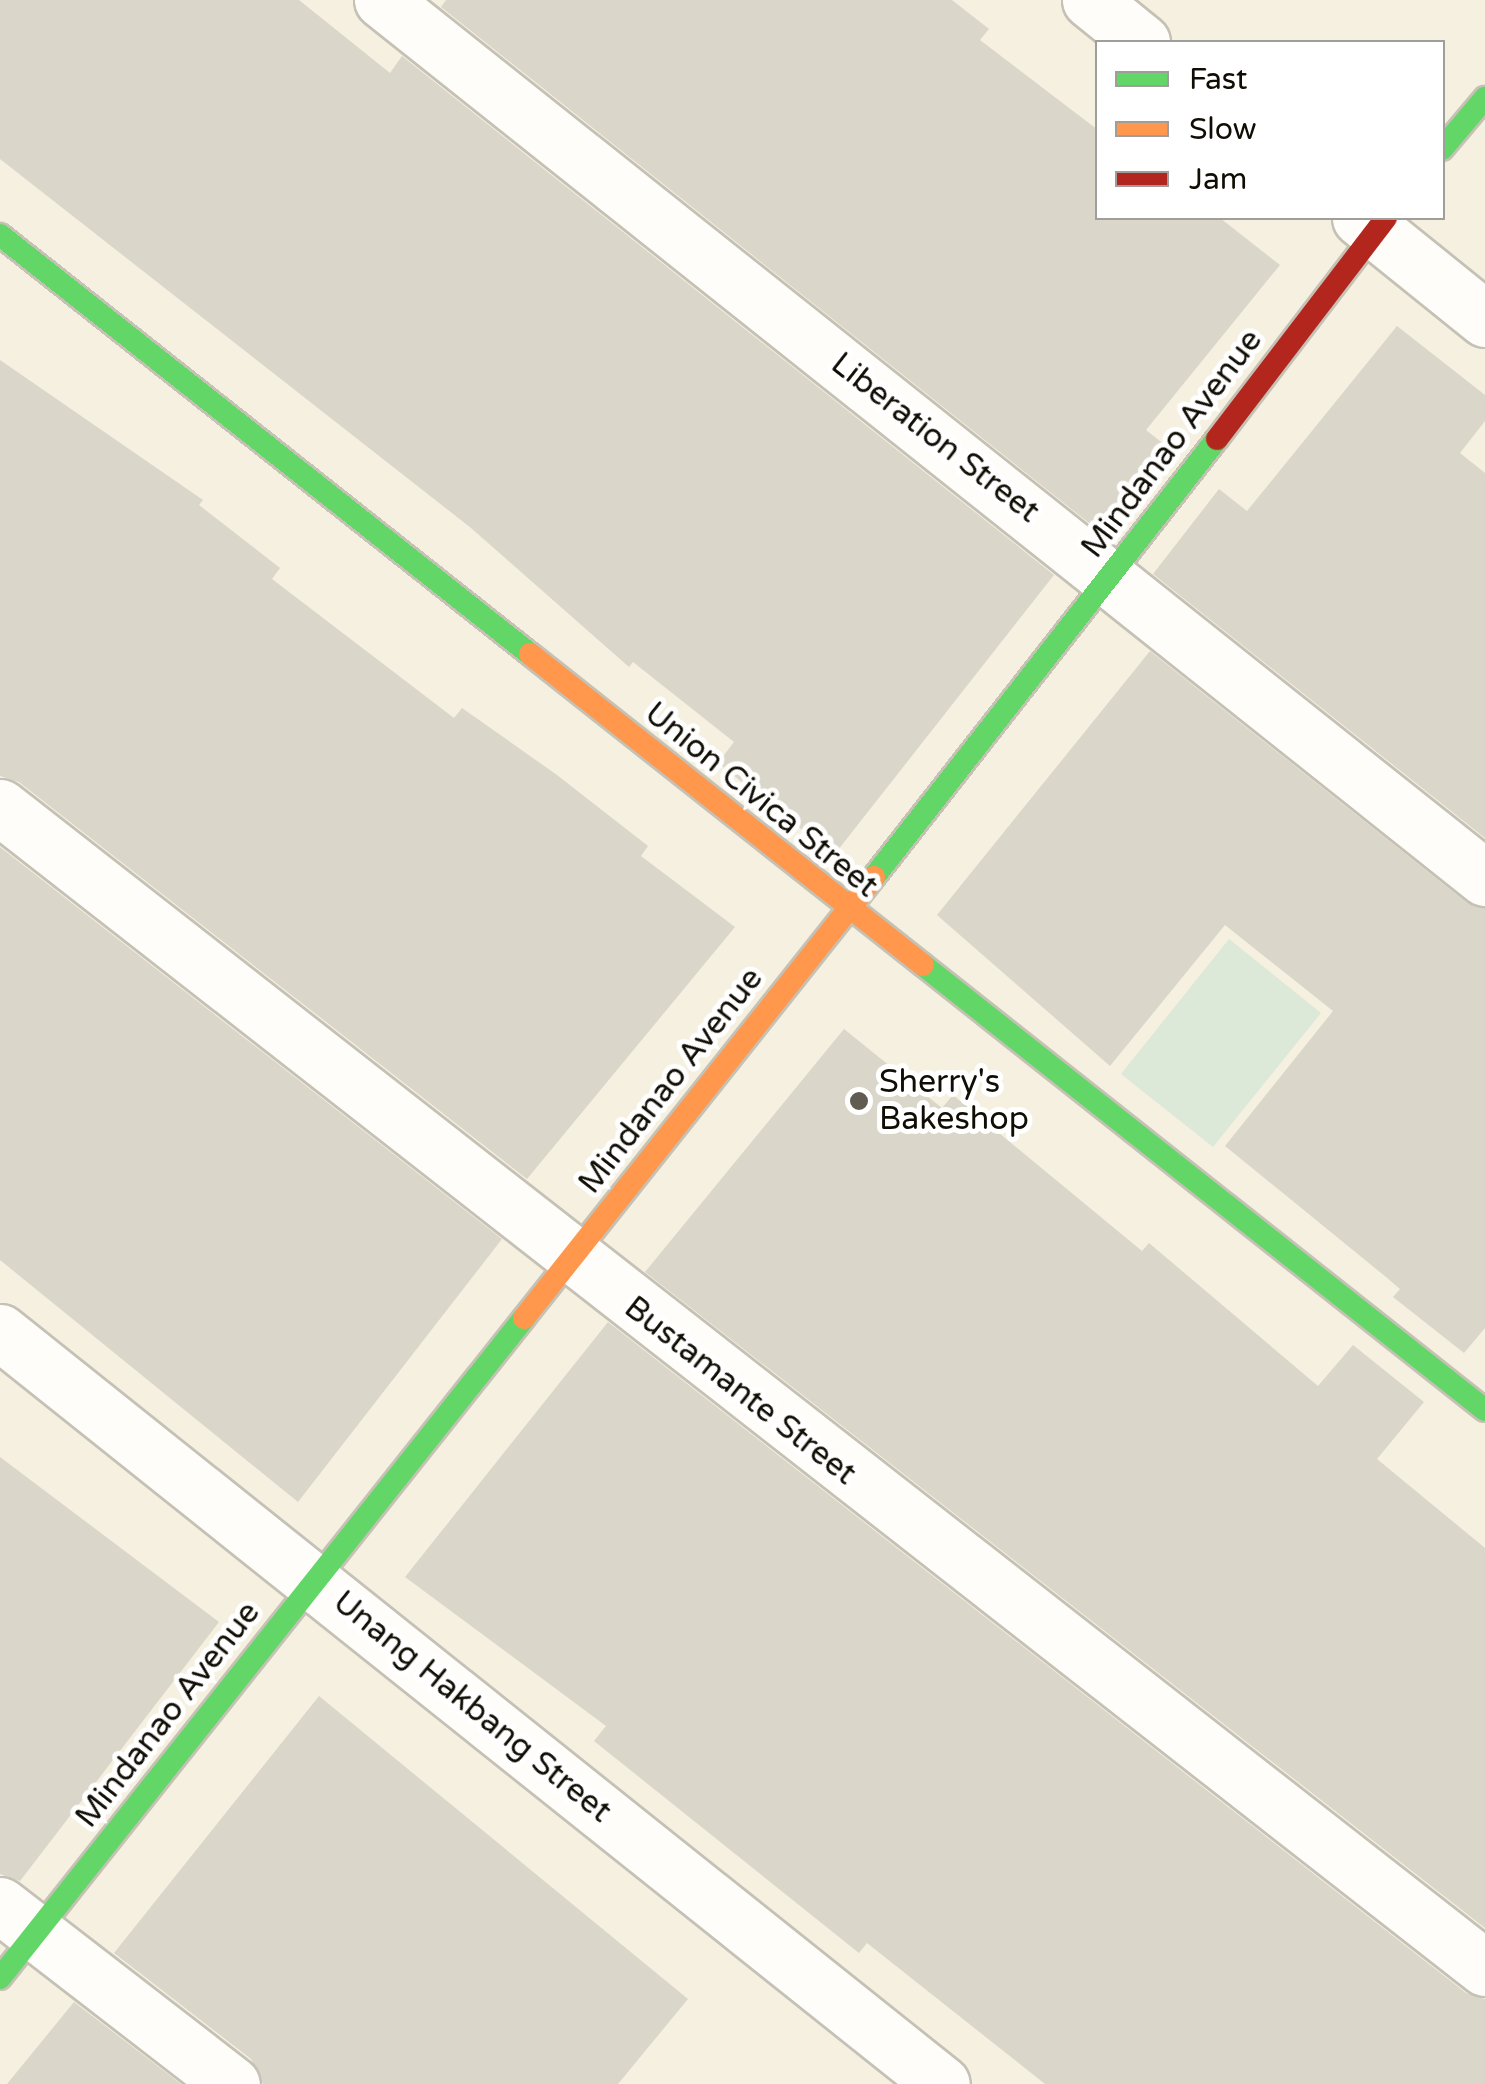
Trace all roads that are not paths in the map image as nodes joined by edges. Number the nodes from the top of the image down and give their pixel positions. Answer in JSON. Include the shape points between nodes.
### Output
{"nodes":[{"id":1,"x":382,"y":0,"type":"edge"},
{"id":2,"x":1090,"y":0,"type":"edge"},
{"id":3,"x":1140,"y":40,"type":"edge"},
{"id":4,"x":1485,"y":98,"type":"edge"},
{"id":5,"x":1445,"y":145,"type":"edge"},
{"id":6,"x":1374,"y":222,"type":"edge"},
{"id":7,"x":0,"y":235,"type":"edge"},
{"id":8,"x":1485,"y":319,"type":"edge"},
{"id":9,"x":1112,"y":578,"type":"junction"},
{"id":10,"x":0,"y":807,"type":"edge"},
{"id":11,"x":1485,"y":878,"type":"edge"},
{"id":12,"x":848,"y":911,"type":"junction"},
{"id":13,"x":571,"y":1260,"type":"junction"},
{"id":14,"x":0,"y":1332,"type":"edge"},
{"id":15,"x":1485,"y":1410,"type":"edge"},
{"id":16,"x":316,"y":1580,"type":"junction"},
{"id":17,"x":18,"y":1919,"type":"edge"},
{"id":18,"x":1485,"y":1968,"type":"edge"},
{"id":19,"x":0,"y":1978,"type":"edge"},
{"id":20,"x":232,"y":2084,"type":"edge"},
{"id":21,"x":942,"y":2084,"type":"edge"}],
"edges":[{"from":1,"to":9,"type":"street","name":"Liberation Street"},
{"from":2,"to":3,"type":"street"},
{"from":4,"to":5,"type":"street"},
{"from":6,"to":8,"type":"street"},
{"from":6,"to":9,"type":"street","name":"Mindanao Avenue"},
{"from":7,"to":12,"type":"street","name":"Union Civica Street"},
{"from":9,"to":11,"type":"street","name":"Liberation Street"},
{"from":9,"to":12,"type":"street","name":"Mindanao Avenue"},
{"from":10,"to":13,"type":"street","name":"Bustamante Street"},
{"from":12,"to":13,"type":"street","name":"Mindanao Avenue"},
{"from":12,"to":15,"type":"street","name":"Union Civica Street"},
{"from":13,"to":16,"type":"street","name":"Mindanao Avenue"},
{"from":13,"to":18,"type":"street","name":"Bustamante Street"},
{"from":14,"to":16,"type":"street","name":"Unang Hakbang Street"},
{"from":16,"to":17,"type":"street","name":"Mindanao Avenue"},
{"from":16,"to":21,"type":"street","name":"Unang Hakbang Street"},
{"from":17,"to":19,"type":"street","name":"Mindanao Avenue"},
{"from":17,"to":20,"type":"street"}]}
